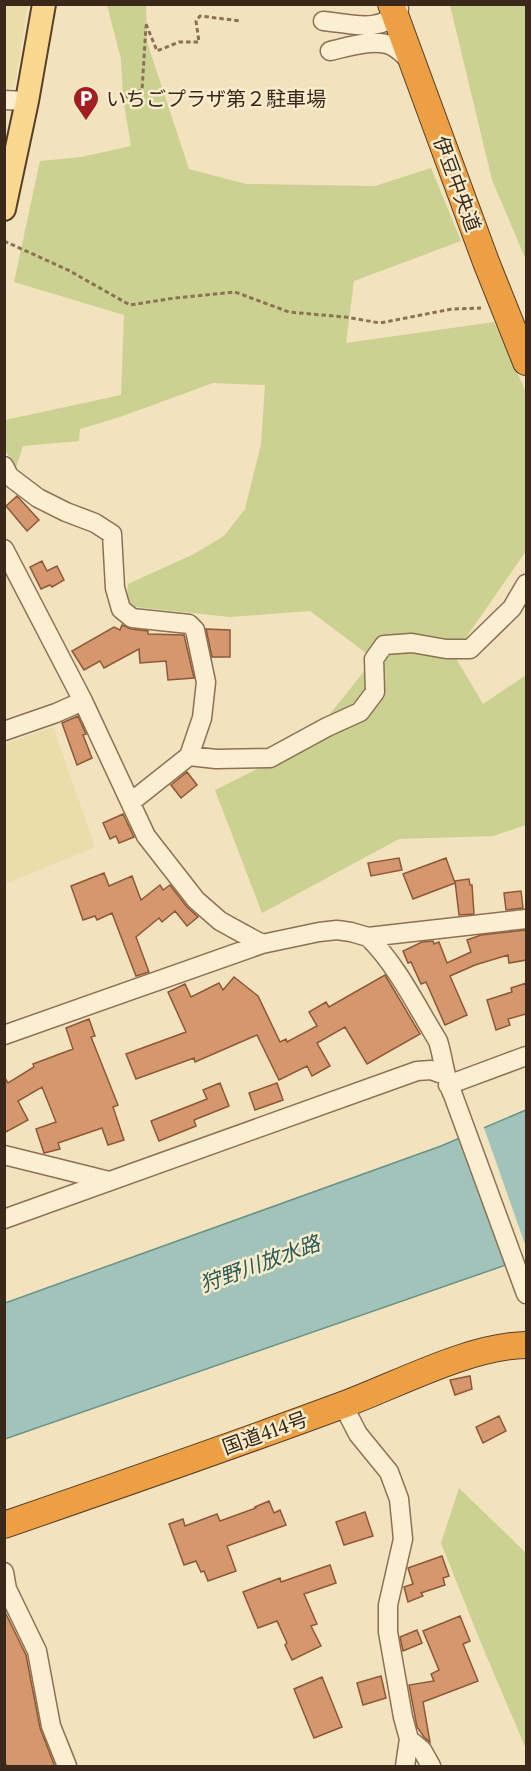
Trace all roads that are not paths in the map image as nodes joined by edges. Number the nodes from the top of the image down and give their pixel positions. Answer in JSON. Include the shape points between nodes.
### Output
{"nodes":[{"id":1,"x":44,"y":4,"type":"edge"},
{"id":2,"x":397,"y":7,"type":"edge"},
{"id":3,"x":323,"y":21,"type":"dead end"},
{"id":4,"x":330,"y":51,"type":"dead end"},
{"id":5,"x":412,"y":64,"type":"junction"},
{"id":6,"x":4,"y":100,"type":"edge"},
{"id":7,"x":27,"y":101,"type":"junction"},
{"id":8,"x":4,"y":209,"type":"edge"},
{"id":9,"x":526,"y":334,"type":"edge"},
{"id":10,"x":526,"y":362,"type":"edge"},
{"id":11,"x":4,"y":466,"type":"edge"},
{"id":12,"x":4,"y":549,"type":"edge"},
{"id":13,"x":526,"y":584,"type":"edge"},
{"id":14,"x":83,"y":701,"type":"junction"},
{"id":15,"x":4,"y":730,"type":"edge"},
{"id":16,"x":189,"y":756,"type":"junction"},
{"id":17,"x":131,"y":802,"type":"junction"},
{"id":18,"x":526,"y":919,"type":"edge"},
{"id":19,"x":369,"y":938,"type":"junction"},
{"id":20,"x":262,"y":944,"type":"junction"},
{"id":21,"x":4,"y":1035,"type":"edge"},
{"id":22,"x":526,"y":1056,"type":"edge"},
{"id":23,"x":449,"y":1085,"type":"junction"},
{"id":24,"x":4,"y":1155,"type":"edge"},
{"id":25,"x":109,"y":1181,"type":"junction"},
{"id":26,"x":4,"y":1219,"type":"edge"},
{"id":27,"x":526,"y":1293,"type":"edge"},
{"id":28,"x":526,"y":1345,"type":"edge"},
{"id":29,"x":343,"y":1405,"type":"junction"},
{"id":30,"x":4,"y":1525,"type":"edge"},
{"id":31,"x":4,"y":1572,"type":"edge"},
{"id":32,"x":409,"y":1739,"type":"junction"},
{"id":33,"x":67,"y":1767,"type":"edge"},
{"id":34,"x":405,"y":1767,"type":"edge"},
{"id":35,"x":431,"y":1767,"type":"edge"}],
"edges":[{"from":1,"to":7,"type":"main road"},
{"from":2,"to":3,"type":"street","via":[[389,21],[371,26]]},
{"from":2,"to":5,"type":"highway","name":"伊豆中央道"},
{"from":2,"to":9,"type":"highway","name":"伊豆中央道"},
{"from":4,"to":5,"type":"street","via":[[377,43],[392,46]]},
{"from":5,"to":10,"type":"highway","name":"伊豆中央道"},
{"from":6,"to":7,"type":"street"},
{"from":7,"to":8,"type":"main road"},
{"from":11,"to":16,"type":"street","via":[[9,476],[38,498],[112,534],[115,588],[121,609],[132,618],[189,624],[195,630],[206,682],[202,718]]},
{"from":12,"to":14,"type":"street"},
{"from":13,"to":16,"type":"street","via":[[512,608],[470,649],[446,650],[412,643],[384,645],[374,659],[375,692],[360,712],[270,758]]},
{"from":14,"to":15,"type":"street"},
{"from":14,"to":17,"type":"street"},
{"from":16,"to":17,"type":"street"},
{"from":17,"to":20,"type":"street","via":[[146,836],[195,900],[220,921]]},
{"from":18,"to":19,"type":"street"},
{"from":19,"to":20,"type":"street","via":[[337,930]]},
{"from":19,"to":23,"type":"street","via":[[391,965],[438,1041]]},
{"from":20,"to":21,"type":"street"},
{"from":22,"to":23,"type":"street"},
{"from":23,"to":25,"type":"street","via":[[430,1070],[417,1071]]},
{"from":23,"to":27,"type":"street"},
{"from":24,"to":25,"type":"street"},
{"from":25,"to":26,"type":"street"},
{"from":28,"to":29,"type":"highway","name":"国道414号","via":[[470,1356]]},
{"from":29,"to":30,"type":"highway","name":"国道414号"},
{"from":29,"to":32,"type":"street","via":[[358,1434],[388,1472],[399,1499],[404,1539],[388,1605],[388,1632]]},
{"from":31,"to":33,"type":"street","via":[[7,1589],[37,1651],[51,1726]]},
{"from":32,"to":34,"type":"street"},
{"from":32,"to":35,"type":"street","via":[[422,1750]]}]}
